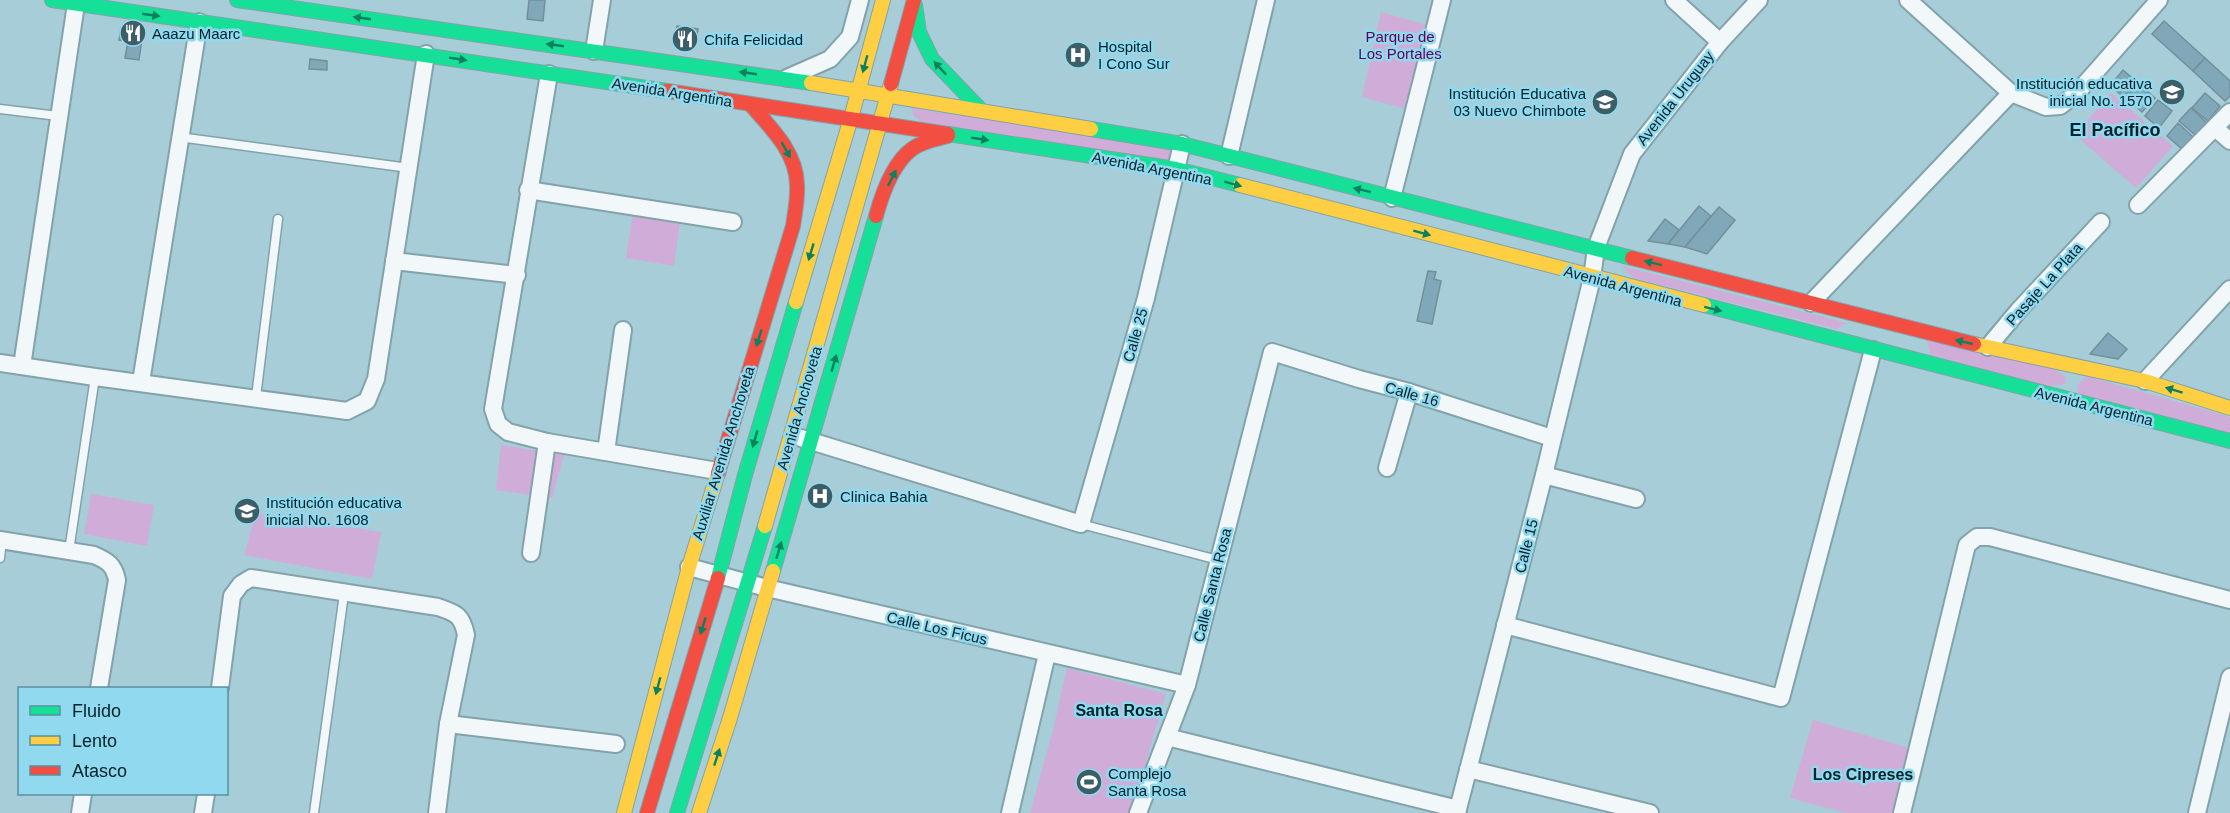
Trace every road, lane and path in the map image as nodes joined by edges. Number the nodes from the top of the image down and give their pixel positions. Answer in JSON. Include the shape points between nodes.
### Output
{"nodes":[{"id":1,"x":52,"y":0,"type":"edge"},
{"id":2,"x":237,"y":0,"type":"edge"},
{"id":3,"x":602,"y":0,"type":"edge"},
{"id":4,"x":860,"y":0,"type":"edge"},
{"id":5,"x":883,"y":0,"type":"edge"},
{"id":6,"x":914,"y":0,"type":"edge"},
{"id":7,"x":1266,"y":0,"type":"edge"},
{"id":8,"x":1442,"y":0,"type":"edge"},
{"id":9,"x":1674,"y":0,"type":"edge"},
{"id":10,"x":1759,"y":0,"type":"edge"},
{"id":11,"x":1908,"y":0,"type":"edge"},
{"id":12,"x":2159,"y":0,"type":"edge"},
{"id":13,"x":76,"y":4,"type":"junction"},
{"id":14,"x":321,"y":12,"type":"junction"},
{"id":15,"x":199,"y":22,"type":"junction"},
{"id":16,"x":317,"y":40,"type":"junction"},
{"id":17,"x":1720,"y":42,"type":"junction"},
{"id":18,"x":594,"y":51,"type":"junction"},
{"id":19,"x":426,"y":54,"type":"junction"},
{"id":20,"x":549,"y":74,"type":"junction"},
{"id":21,"x":785,"y":79,"type":"junction"},
{"id":22,"x":859,"y":89,"type":"junction"},
{"id":23,"x":2011,"y":93,"type":"junction"},
{"id":24,"x":889,"y":94,"type":"junction"},
{"id":25,"x":750,"y":104,"type":"junction"},
{"id":26,"x":0,"y":109,"type":"edge"},
{"id":27,"x":981,"y":110,"type":"junction"},
{"id":28,"x":2230,"y":112,"type":"edge"},
{"id":29,"x":58,"y":116,"type":"junction"},
{"id":30,"x":851,"y":118,"type":"junction"},
{"id":31,"x":881,"y":122,"type":"junction"},
{"id":32,"x":2215,"y":128,"type":"junction"},
{"id":33,"x":954,"y":135,"type":"junction"},
{"id":34,"x":179,"y":137,"type":"junction"},
{"id":35,"x":2230,"y":141,"type":"edge"},
{"id":36,"x":1182,"y":144,"type":"junction"},
{"id":37,"x":1229,"y":156,"type":"junction"},
{"id":38,"x":409,"y":168,"type":"junction"},
{"id":39,"x":1176,"y":169,"type":"junction"},
{"id":40,"x":528,"y":190,"type":"junction"},
{"id":41,"x":1392,"y":198,"type":"junction"},
{"id":42,"x":2138,"y":205,"type":"dead end"},
{"id":43,"x":278,"y":219,"type":"dead end"},
{"id":44,"x":733,"y":222,"type":"dead end"},
{"id":45,"x":2101,"y":222,"type":"dead end"},
{"id":46,"x":1596,"y":248,"type":"junction"},
{"id":47,"x":394,"y":261,"type":"junction"},
{"id":48,"x":517,"y":275,"type":"junction"},
{"id":49,"x":1592,"y":278,"type":"junction"},
{"id":50,"x":2230,"y":290,"type":"edge"},
{"id":51,"x":1811,"y":303,"type":"junction"},
{"id":52,"x":623,"y":330,"type":"dead end"},
{"id":53,"x":1988,"y":347,"type":"junction"},
{"id":54,"x":1873,"y":350,"type":"junction"},
{"id":55,"x":1272,"y":352,"type":"joint"},
{"id":56,"x":0,"y":363,"type":"edge"},
{"id":57,"x":22,"y":366,"type":"junction"},
{"id":58,"x":95,"y":377,"type":"junction"},
{"id":59,"x":2070,"y":381,"type":"junction"},
{"id":60,"x":2145,"y":381,"type":"junction"},
{"id":61,"x":141,"y":382,"type":"junction"},
{"id":62,"x":1409,"y":392,"type":"junction"},
{"id":63,"x":256,"y":398,"type":"junction"},
{"id":64,"x":2230,"y":408,"type":"edge"},
{"id":65,"x":790,"y":435,"type":"junction"},
{"id":66,"x":1552,"y":438,"type":"junction"},
{"id":67,"x":811,"y":441,"type":"junction"},
{"id":68,"x":2230,"y":441,"type":"edge"},
{"id":69,"x":547,"y":442,"type":"junction"},
{"id":70,"x":606,"y":452,"type":"junction"},
{"id":71,"x":1387,"y":468,"type":"dead end"},
{"id":72,"x":717,"y":471,"type":"junction"},
{"id":73,"x":1544,"y":475,"type":"junction"},
{"id":74,"x":1636,"y":499,"type":"dead end"},
{"id":75,"x":1082,"y":524,"type":"junction"},
{"id":76,"x":1,"y":540,"type":"edge"},
{"id":77,"x":69,"y":551,"type":"junction"},
{"id":78,"x":531,"y":553,"type":"dead end"},
{"id":79,"x":0,"y":558,"type":"edge"},
{"id":80,"x":1218,"y":560,"type":"junction"},
{"id":81,"x":689,"y":567,"type":"junction"},
{"id":82,"x":718,"y":575,"type":"junction"},
{"id":83,"x":749,"y":583,"type":"junction"},
{"id":84,"x":767,"y":588,"type":"junction"},
{"id":85,"x":344,"y":594,"type":"junction"},
{"id":86,"x":2230,"y":600,"type":"edge"},
{"id":87,"x":1505,"y":625,"type":"junction"},
{"id":88,"x":1047,"y":654,"type":"junction"},
{"id":89,"x":2230,"y":677,"type":"edge"},
{"id":90,"x":1187,"y":685,"type":"junction"},
{"id":91,"x":99,"y":687,"type":"edge"},
{"id":92,"x":220,"y":687,"type":"edge"},
{"id":93,"x":448,"y":724,"type":"junction"},
{"id":94,"x":1167,"y":737,"type":"junction"},
{"id":95,"x":616,"y":744,"type":"dead end"},
{"id":96,"x":1468,"y":769,"type":"junction"},
{"id":97,"x":83,"y":795,"type":"edge"},
{"id":98,"x":206,"y":795,"type":"edge"},
{"id":99,"x":1457,"y":811,"type":"edge"},
{"id":100,"x":80,"y":813,"type":"edge"},
{"id":101,"x":203,"y":813,"type":"edge"},
{"id":102,"x":314,"y":813,"type":"edge"},
{"id":103,"x":437,"y":813,"type":"edge"},
{"id":104,"x":624,"y":813,"type":"edge"},
{"id":105,"x":647,"y":813,"type":"edge"},
{"id":106,"x":676,"y":813,"type":"edge"},
{"id":107,"x":699,"y":813,"type":"edge"},
{"id":108,"x":1010,"y":813,"type":"edge"},
{"id":109,"x":1138,"y":813,"type":"edge"},
{"id":110,"x":1650,"y":813,"type":"edge"},
{"id":111,"x":1902,"y":813,"type":"edge"},
{"id":112,"x":2197,"y":813,"type":"edge"}],
"edges":[{"from":1,"to":13,"type":"main road","name":"Avenida Argentina"},
{"from":2,"to":14,"type":"main road","name":"Avenida Argentina"},
{"from":3,"to":18,"type":"street"},
{"from":4,"to":21,"type":"street","via":[[850,37],[830,59]]},
{"from":5,"to":22,"type":"main road","one_way":true},
{"from":6,"to":24,"type":"main road","name":"Avenida Anchoveta"},
{"from":27,"to":6,"type":"main road","one_way":true,"via":[[932,59],[918,32]]},
{"from":7,"to":37,"type":"street"},
{"from":8,"to":41,"type":"street"},
{"from":9,"to":17,"type":"street"},
{"from":10,"to":17,"type":"street","name":"Avenida Uruguay"},
{"from":11,"to":23,"type":"street"},
{"from":12,"to":23,"type":"street","via":[[2076,94],[2060,106],[2046,107]]},
{"from":13,"to":15,"type":"main road","name":"Avenida Argentina","one_way":true},
{"from":13,"to":29,"type":"street"},
{"from":14,"to":16,"type":"main road"},
{"from":18,"to":14,"type":"main road","name":"Avenida Argentina","one_way":true},
{"from":15,"to":16,"type":"main road","name":"Avenida Argentina"},
{"from":15,"to":34,"type":"street"},
{"from":16,"to":19,"type":"main road","name":"Avenida Argentina"},
{"from":17,"to":46,"type":"street","name":"Avenida Uruguay","via":[[1632,154]]},
{"from":21,"to":18,"type":"main road","name":"Avenida Argentina","one_way":true},
{"from":19,"to":20,"type":"main road","name":"Avenida Argentina","one_way":true},
{"from":19,"to":38,"type":"street"},
{"from":20,"to":25,"type":"main road","name":"Avenida Argentina"},
{"from":20,"to":40,"type":"street"},
{"from":21,"to":22,"type":"main road","name":"Avenida Argentina"},
{"from":22,"to":24,"type":"main road","name":"Avenida Argentina"},
{"from":22,"to":30,"type":"main road"},
{"from":23,"to":51,"type":"street"},
{"from":24,"to":27,"type":"main road","name":"Avenida Argentina"},
{"from":24,"to":31,"type":"main road","name":"Avenida Anchoveta"},
{"from":25,"to":30,"type":"main road","name":"Avenida Argentina"},
{"from":25,"to":72,"type":"main road","name":"Auxiliar Avenida Anchoveta","one_way":true,"via":[[785,147],[795,170],[797,192],[793,226]]},
{"from":26,"to":29,"type":"lane"},
{"from":27,"to":36,"type":"main road","name":"Avenida Argentina"},
{"from":28,"to":32,"type":"street"},
{"from":29,"to":57,"type":"street"},
{"from":30,"to":31,"type":"main road","name":"Avenida Argentina"},
{"from":30,"to":82,"type":"main road","one_way":true},
{"from":31,"to":33,"type":"main road","name":"Avenida Argentina"},
{"from":31,"to":65,"type":"main road","name":"Avenida Anchoveta"},
{"from":32,"to":35,"type":"street"},
{"from":32,"to":42,"type":"street"},
{"from":33,"to":39,"type":"main road","name":"Avenida Argentina","one_way":true},
{"from":67,"to":33,"type":"main road","one_way":true,"via":[[881,200],[903,156],[924,141]]},
{"from":34,"to":38,"type":"lane"},
{"from":34,"to":61,"type":"street"},
{"from":36,"to":37,"type":"main road","name":"Avenida Argentina"},
{"from":36,"to":39,"type":"street","name":"Calle 25"},
{"from":41,"to":37,"type":"main road","name":"Avenida Argentina","one_way":true},
{"from":38,"to":47,"type":"street"},
{"from":39,"to":49,"type":"main road","name":"Avenida Argentina","one_way":true},
{"from":39,"to":75,"type":"street","name":"Calle 25","via":[[1146,298]]},
{"from":40,"to":44,"type":"street"},
{"from":40,"to":48,"type":"street"},
{"from":41,"to":46,"type":"main road","name":"Avenida Argentina"},
{"from":43,"to":63,"type":"lane"},
{"from":45,"to":53,"type":"street","name":"Pasaje La Plata"},
{"from":46,"to":49,"type":"street","name":"Avenida Uruguay"},
{"from":51,"to":46,"type":"main road","name":"Avenida Argentina","one_way":true},
{"from":47,"to":48,"type":"street"},
{"from":47,"to":63,"type":"street","via":[[376,379],[367,401],[347,411]]},
{"from":48,"to":69,"type":"street","via":[[493,409],[498,424],[508,432]]},
{"from":49,"to":54,"type":"main road","name":"Avenida Argentina","one_way":true},
{"from":49,"to":66,"type":"street","name":"Calle 15"},
{"from":50,"to":60,"type":"street"},
{"from":53,"to":51,"type":"main road","name":"Avenida Argentina","one_way":true},
{"from":52,"to":70,"type":"street"},
{"from":53,"to":59,"type":"main road","name":"Avenida Argentina"},
{"from":54,"to":59,"type":"main road","name":"Avenida Argentina"},
{"from":54,"to":87,"type":"street","via":[[1781,698]]},
{"from":55,"to":62,"type":"street","name":"Calle 16"},
{"from":55,"to":80,"type":"street","name":"Calle Santa Rosa"},
{"from":56,"to":57,"type":"street"},
{"from":57,"to":58,"type":"street"},
{"from":58,"to":61,"type":"street"},
{"from":58,"to":77,"type":"lane"},
{"from":59,"to":60,"type":"main road","name":"Avenida Argentina"},
{"from":59,"to":68,"type":"main road","name":"Avenida Argentina"},
{"from":64,"to":60,"type":"main road","name":"Avenida Argentina","one_way":true},
{"from":61,"to":63,"type":"street"},
{"from":62,"to":66,"type":"street","name":"Calle 16"},
{"from":62,"to":71,"type":"street"},
{"from":65,"to":67,"type":"street"},
{"from":65,"to":83,"type":"main road","name":"Avenida Anchoveta"},
{"from":66,"to":73,"type":"street","name":"Calle 15"},
{"from":67,"to":75,"type":"street"},
{"from":84,"to":67,"type":"main road","one_way":true},
{"from":69,"to":70,"type":"street"},
{"from":69,"to":78,"type":"street"},
{"from":70,"to":72,"type":"street"},
{"from":72,"to":81,"type":"main road","name":"Auxiliar Avenida Anchoveta"},
{"from":73,"to":74,"type":"street"},
{"from":73,"to":87,"type":"street","name":"Calle 15"},
{"from":75,"to":80,"type":"lane"},
{"from":76,"to":77,"type":"street"},
{"from":76,"to":79,"type":"lane"},
{"from":77,"to":91,"type":"street","via":[[94,555],[115,569],[117,580]]},
{"from":80,"to":90,"type":"street","name":"Calle Santa Rosa"},
{"from":81,"to":82,"type":"street","name":"Calle Los Ficus"},
{"from":81,"to":104,"type":"main road","name":"Auxiliar Avenida Anchoveta","one_way":true},
{"from":82,"to":83,"type":"street","name":"Calle Los Ficus"},
{"from":82,"to":105,"type":"main road","one_way":true},
{"from":83,"to":84,"type":"street","name":"Calle Los Ficus"},
{"from":83,"to":106,"type":"main road","name":"Avenida Anchoveta"},
{"from":84,"to":88,"type":"street","name":"Calle Los Ficus"},
{"from":107,"to":84,"type":"main road","one_way":true},
{"from":85,"to":92,"type":"street","via":[[251,578],[241,584],[232,596]]},
{"from":85,"to":93,"type":"street","via":[[438,607],[455,612],[464,622],[464,651]]},
{"from":85,"to":102,"type":"lane"},
{"from":86,"to":111,"type":"street","via":[[1990,537],[1977,537],[1967,545]]},
{"from":87,"to":96,"type":"street","name":"Calle 15"},
{"from":88,"to":90,"type":"street","name":"Calle Los Ficus"},
{"from":88,"to":108,"type":"street"},
{"from":89,"to":112,"type":"street"},
{"from":90,"to":94,"type":"street","name":"Calle Santa Rosa"},
{"from":93,"to":95,"type":"street"},
{"from":93,"to":103,"type":"street"},
{"from":94,"to":99,"type":"street"},
{"from":94,"to":109,"type":"street","name":"Calle Santa Rosa"},
{"from":96,"to":99,"type":"street","name":"Calle 15"},
{"from":96,"to":110,"type":"street"},
{"from":97,"to":100,"type":"street"},
{"from":98,"to":101,"type":"street"}]}
